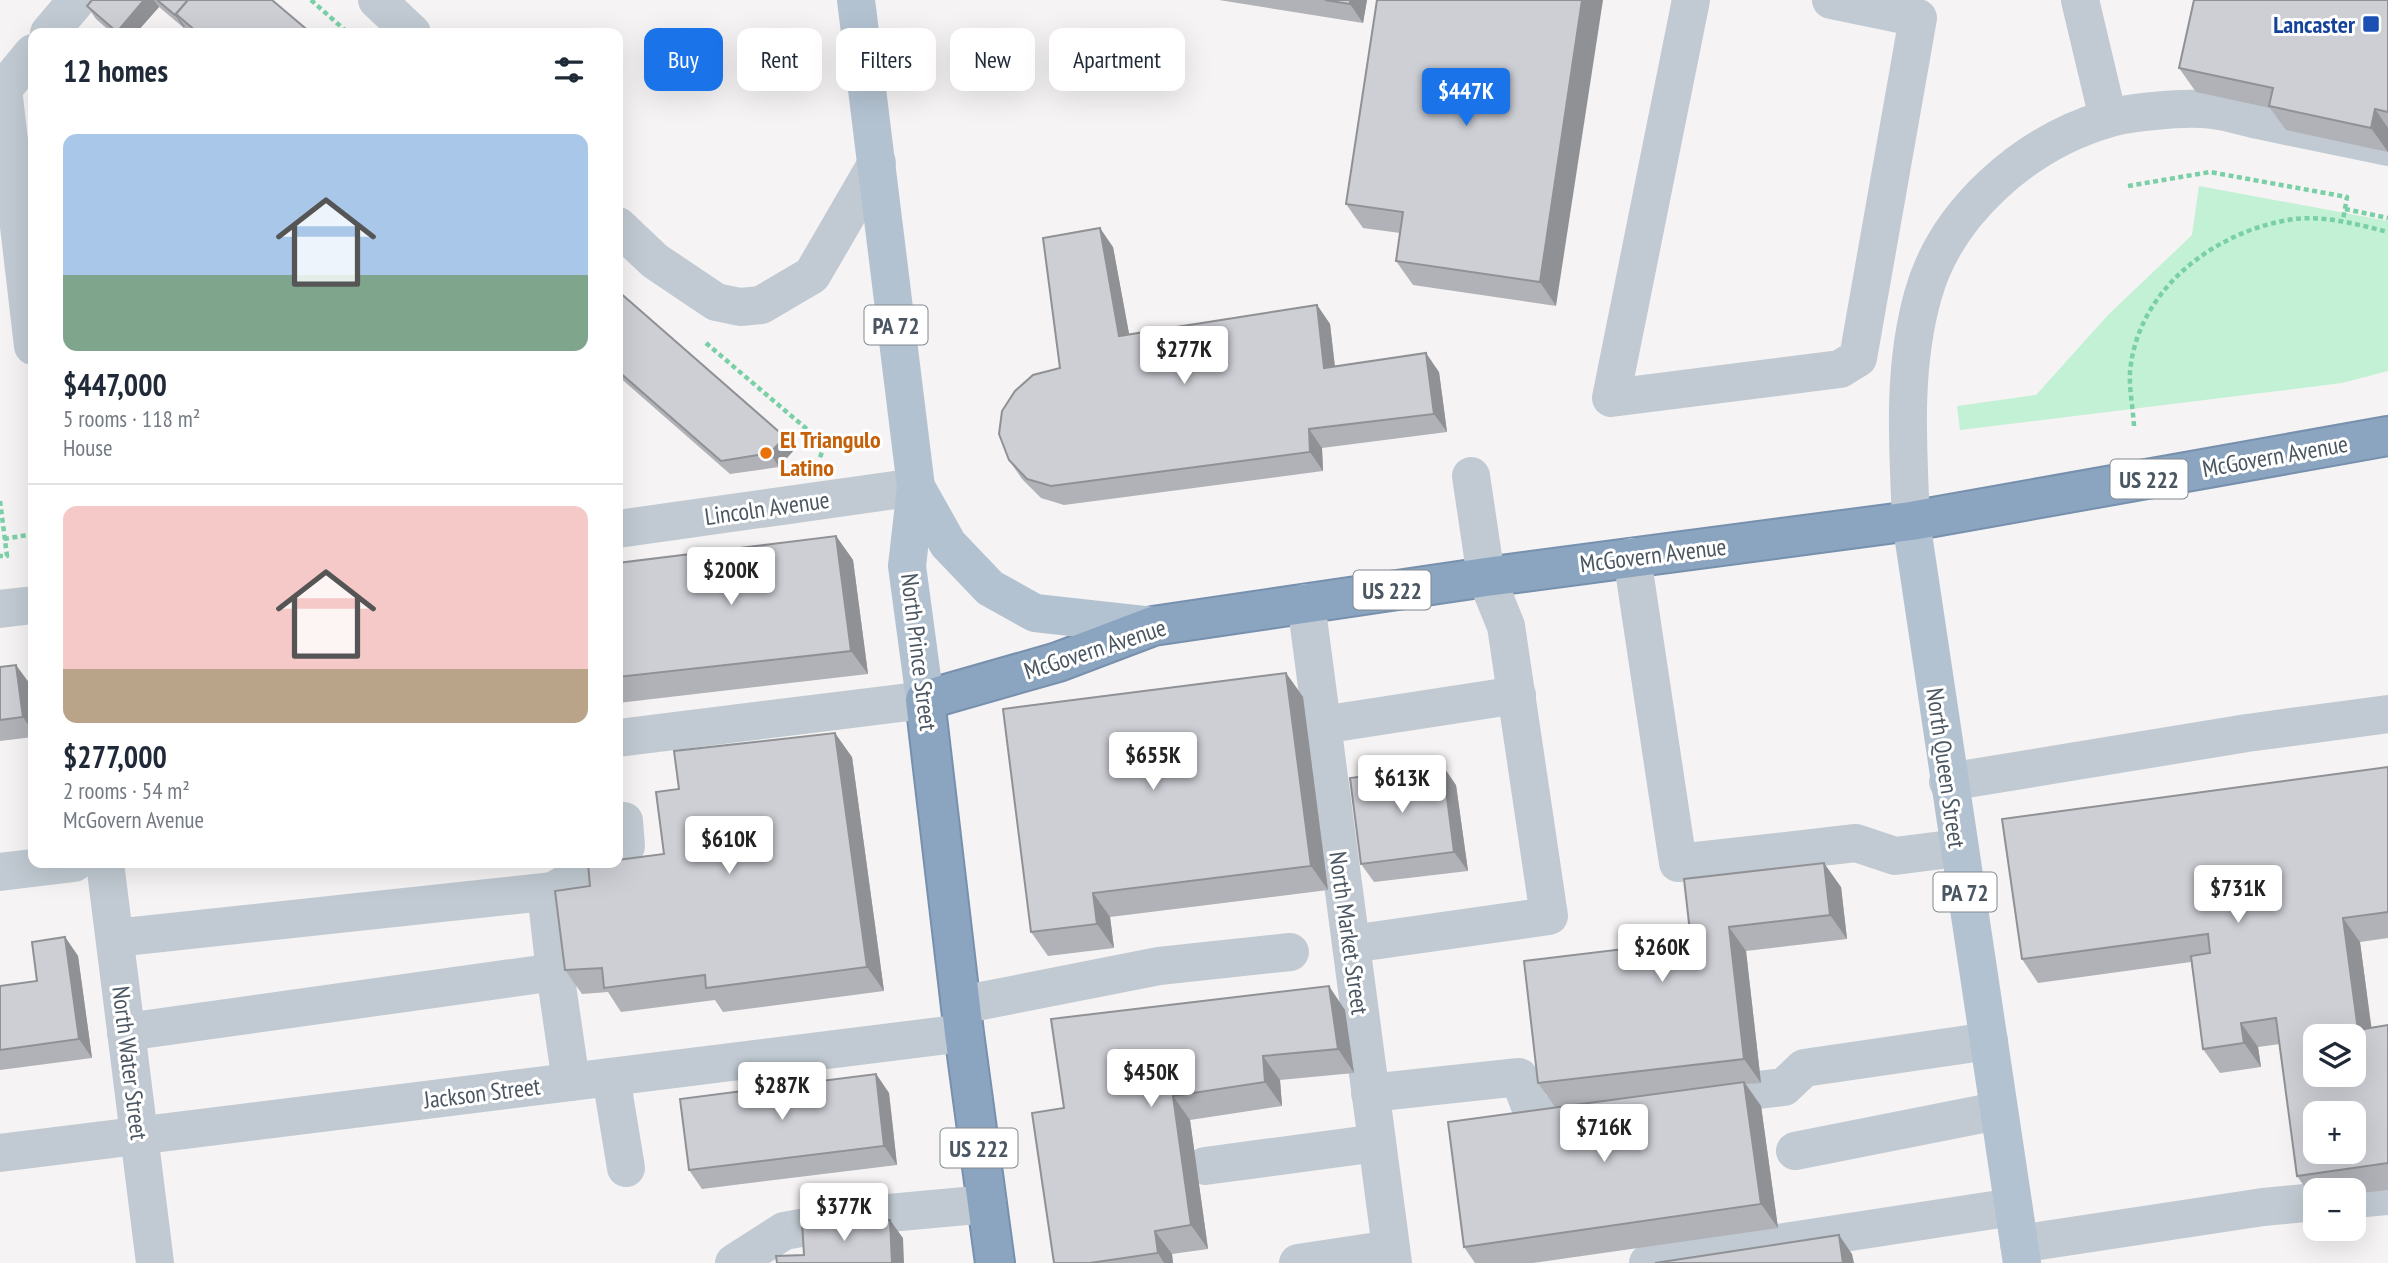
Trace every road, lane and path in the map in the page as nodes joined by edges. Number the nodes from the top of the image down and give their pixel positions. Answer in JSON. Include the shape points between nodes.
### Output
{"nodes":[{"id":1,"x":77,"y":0,"type":"edge"},
{"id":2,"x":311,"y":0,"type":"edge"},
{"id":3,"x":377,"y":0,"type":"edge"},
{"id":4,"x":856,"y":0,"type":"edge"},
{"id":5,"x":1691,"y":0,"type":"edge"},
{"id":6,"x":1831,"y":0,"type":"edge"},
{"id":7,"x":2080,"y":0,"type":"edge"},
{"id":8,"x":53,"y":28,"type":"edge"},
{"id":9,"x":343,"y":28,"type":"edge"},
{"id":10,"x":407,"y":28,"type":"edge"},
{"id":11,"x":22,"y":74,"type":"edge"},
{"id":12,"x":2108,"y":118,"type":"junction"},
{"id":13,"x":2388,"y":147,"type":"edge"},
{"id":14,"x":877,"y":163,"type":"junction"},
{"id":15,"x":2128,"y":186,"type":"dead end"},
{"id":16,"x":2345,"y":209,"type":"junction"},
{"id":17,"x":2388,"y":218,"type":"edge"},
{"id":18,"x":2343,"y":220,"type":"junction"},
{"id":19,"x":28,"y":221,"type":"edge"},
{"id":20,"x":623,"y":231,"type":"edge"},
{"id":21,"x":2388,"y":232,"type":"edge"},
{"id":22,"x":698,"y":337,"type":"dead end"},
{"id":23,"x":2134,"y":426,"type":"dead end"},
{"id":24,"x":2388,"y":436,"type":"edge"},
{"id":25,"x":817,"y":464,"type":"dead end"},
{"id":26,"x":1471,"y":476,"type":"dead end"},
{"id":27,"x":916,"y":487,"type":"junction"},
{"id":28,"x":0,"y":501,"type":"edge"},
{"id":29,"x":1911,"y":522,"type":"junction"},
{"id":30,"x":623,"y":528,"type":"edge"},
{"id":31,"x":28,"y":535,"type":"edge"},
{"id":32,"x":4,"y":539,"type":"junction"},
{"id":33,"x":0,"y":556,"type":"edge"},
{"id":34,"x":1632,"y":557,"type":"junction"},
{"id":35,"x":1486,"y":577,"type":"junction"},
{"id":36,"x":1306,"y":603,"type":"junction"},
{"id":37,"x":28,"y":605,"type":"edge"},
{"id":38,"x":0,"y":608,"type":"edge"},
{"id":39,"x":1153,"y":626,"type":"junction"},
{"id":40,"x":1517,"y":695,"type":"junction"},
{"id":41,"x":925,"y":699,"type":"junction"},
{"id":42,"x":2388,"y":714,"type":"edge"},
{"id":43,"x":1322,"y":724,"type":"junction"},
{"id":44,"x":623,"y":737,"type":"edge"},
{"id":45,"x":1948,"y":782,"type":"junction"},
{"id":46,"x":1958,"y":848,"type":"junction"},
{"id":47,"x":33,"y":868,"type":"edge"},
{"id":48,"x":106,"y":868,"type":"edge"},
{"id":49,"x":592,"y":868,"type":"edge"},
{"id":50,"x":0,"y":872,"type":"edge"},
{"id":51,"x":546,"y":892,"type":"junction"},
{"id":52,"x":114,"y":938,"type":"junction"},
{"id":53,"x":1351,"y":944,"type":"junction"},
{"id":54,"x":1290,"y":952,"type":"dead end"},
{"id":55,"x":555,"y":972,"type":"junction"},
{"id":56,"x":962,"y":1019,"type":"junction"},
{"id":57,"x":126,"y":1032,"type":"junction"},
{"id":58,"x":1989,"y":1041,"type":"junction"},
{"id":59,"x":611,"y":1077,"type":"junction"},
{"id":60,"x":571,"y":1082,"type":"junction"},
{"id":61,"x":1370,"y":1093,"type":"junction"},
{"id":62,"x":1659,"y":1102,"type":"edge"},
{"id":63,"x":1617,"y":1107,"type":"edge"},
{"id":64,"x":1997,"y":1111,"type":"junction"},
{"id":65,"x":139,"y":1136,"type":"junction"},
{"id":66,"x":1377,"y":1143,"type":"junction"},
{"id":67,"x":1795,"y":1151,"type":"dead end"},
{"id":68,"x":0,"y":1153,"type":"edge"},
{"id":69,"x":1205,"y":1166,"type":"dead end"},
{"id":70,"x":626,"y":1168,"type":"dead end"},
{"id":71,"x":2388,"y":1196,"type":"edge"},
{"id":72,"x":2366,"y":1198,"type":"edge"},
{"id":73,"x":2303,"y":1203,"type":"edge"},
{"id":74,"x":987,"y":1204,"type":"junction"},
{"id":75,"x":2013,"y":1207,"type":"junction"},
{"id":76,"x":2020,"y":1254,"type":"edge"},
{"id":77,"x":1392,"y":1256,"type":"edge"},
{"id":78,"x":155,"y":1263,"type":"edge"},
{"id":79,"x":734,"y":1263,"type":"edge"},
{"id":80,"x":995,"y":1263,"type":"edge"},
{"id":81,"x":1298,"y":1263,"type":"edge"},
{"id":82,"x":1648,"y":1263,"type":"edge"}],
"edges":[{"from":1,"to":8,"type":"street"},
{"from":2,"to":9,"type":"path"},
{"from":3,"to":10,"type":"street"},
{"from":4,"to":14,"type":"main road","name":"North Prince Street","number":"PA 72"},
{"from":5,"to":6,"type":"street","via":[[1611,398],[1840,369],[1858,358],[1918,18]]},
{"from":7,"to":12,"type":"street"},
{"from":11,"to":19,"type":"street"},
{"from":12,"to":13,"type":"street","via":[[2203,108]]},
{"from":12,"to":29,"type":"street","via":[[2052,142],[1989,188],[1943,249],[1924,293],[1911,355],[1906,405]]},
{"from":14,"to":20,"type":"street","via":[[812,275],[761,304],[740,307],[716,302],[655,261]]},
{"from":14,"to":27,"type":"main road","name":"North Prince Street","number":"PA 72"},
{"from":15,"to":16,"type":"path","via":[[2210,172],[2347,197]]},
{"from":16,"to":17,"type":"path"},
{"from":16,"to":18,"type":"path"},
{"from":18,"to":21,"type":"path"},
{"from":18,"to":23,"type":"path","via":[[2290,220],[2248,231],[2210,247],[2181,272],[2153,304],[2140,337],[2130,371]]},
{"from":22,"to":25,"type":"path","via":[[816,437],[822,452]]},
{"from":24,"to":29,"type":"highway","name":"McGovern Avenue","number":"US 222"},
{"from":26,"to":35,"type":"street"},
{"from":27,"to":30,"type":"street","name":"Lincoln Avenue"},
{"from":27,"to":39,"type":"main road","number":"PA 72","via":[[948,544],[990,587],[1035,613]]},
{"from":27,"to":41,"type":"main road","name":"North Prince Street","number":"PA 72","via":[[906,566]]},
{"from":28,"to":32,"type":"path"},
{"from":29,"to":34,"type":"highway","name":"McGovern Avenue","number":"US 222"},
{"from":29,"to":45,"type":"main road","name":"North Queen Street","number":"PA 72"},
{"from":31,"to":32,"type":"path"},
{"from":32,"to":33,"type":"path","via":[[7,556]]},
{"from":34,"to":35,"type":"highway","name":"McGovern Avenue","number":"US 222"},
{"from":34,"to":46,"type":"street","via":[[1678,863],[1856,844],[1895,856]]},
{"from":35,"to":36,"type":"highway","name":"McGovern Avenue","number":"US 222"},
{"from":35,"to":40,"type":"street","via":[[1506,626]]},
{"from":36,"to":39,"type":"highway","name":"McGovern Avenue","number":"US 222"},
{"from":36,"to":43,"type":"street","name":"North Market Street"},
{"from":37,"to":38,"type":"street"},
{"from":39,"to":41,"type":"highway","name":"McGovern Avenue","number":"US 222","via":[[1058,662]]},
{"from":40,"to":43,"type":"street"},
{"from":40,"to":53,"type":"street","via":[[1549,916]]},
{"from":41,"to":44,"type":"street"},
{"from":41,"to":56,"type":"highway","name":"North Prince Street","number":"US 222"},
{"from":42,"to":45,"type":"street"},
{"from":43,"to":53,"type":"street","name":"North Market Street"},
{"from":45,"to":46,"type":"main road","name":"North Queen Street","number":"PA 72"},
{"from":46,"to":58,"type":"main road","name":"North Queen Street","number":"PA 72"},
{"from":47,"to":50,"type":"street"},
{"from":48,"to":52,"type":"street","name":"North Water Street"},
{"from":49,"to":51,"type":"street"},
{"from":51,"to":52,"type":"street"},
{"from":51,"to":55,"type":"street"},
{"from":52,"to":57,"type":"street","name":"North Water Street"},
{"from":53,"to":61,"type":"street","name":"North Market Street"},
{"from":54,"to":56,"type":"street","name":"Jackson Street","via":[[1159,966]]},
{"from":55,"to":57,"type":"street"},
{"from":55,"to":60,"type":"street"},
{"from":56,"to":59,"type":"street","name":"Jackson Street"},
{"from":56,"to":74,"type":"highway","name":"North Prince Street","number":"US 222"},
{"from":57,"to":65,"type":"street","name":"North Water Street"},
{"from":58,"to":62,"type":"street","via":[[1804,1068],[1784,1087]]},
{"from":58,"to":64,"type":"main road","name":"North Queen Street","number":"PA 72"},
{"from":59,"to":60,"type":"street","name":"Jackson Street"},
{"from":59,"to":70,"type":"street"},
{"from":60,"to":65,"type":"street","name":"Jackson Street"},
{"from":61,"to":63,"type":"street","via":[[1519,1077],[1534,1117]]},
{"from":61,"to":66,"type":"street","name":"North Market Street"},
{"from":64,"to":67,"type":"street"},
{"from":64,"to":75,"type":"main road","name":"North Queen Street","number":"PA 72"},
{"from":65,"to":68,"type":"street","name":"Jackson Street"},
{"from":65,"to":78,"type":"street","name":"North Water Street"},
{"from":66,"to":69,"type":"street"},
{"from":66,"to":77,"type":"street","name":"North Market Street"},
{"from":71,"to":72,"type":"street"},
{"from":73,"to":76,"type":"street"},
{"from":74,"to":79,"type":"street","via":[[878,1214],[784,1231]]},
{"from":74,"to":80,"type":"highway","name":"North Prince Street","number":"US 222"},
{"from":75,"to":76,"type":"main road","name":"North Queen Street","number":"PA 72"},
{"from":75,"to":82,"type":"street"},
{"from":77,"to":81,"type":"street"}]}
